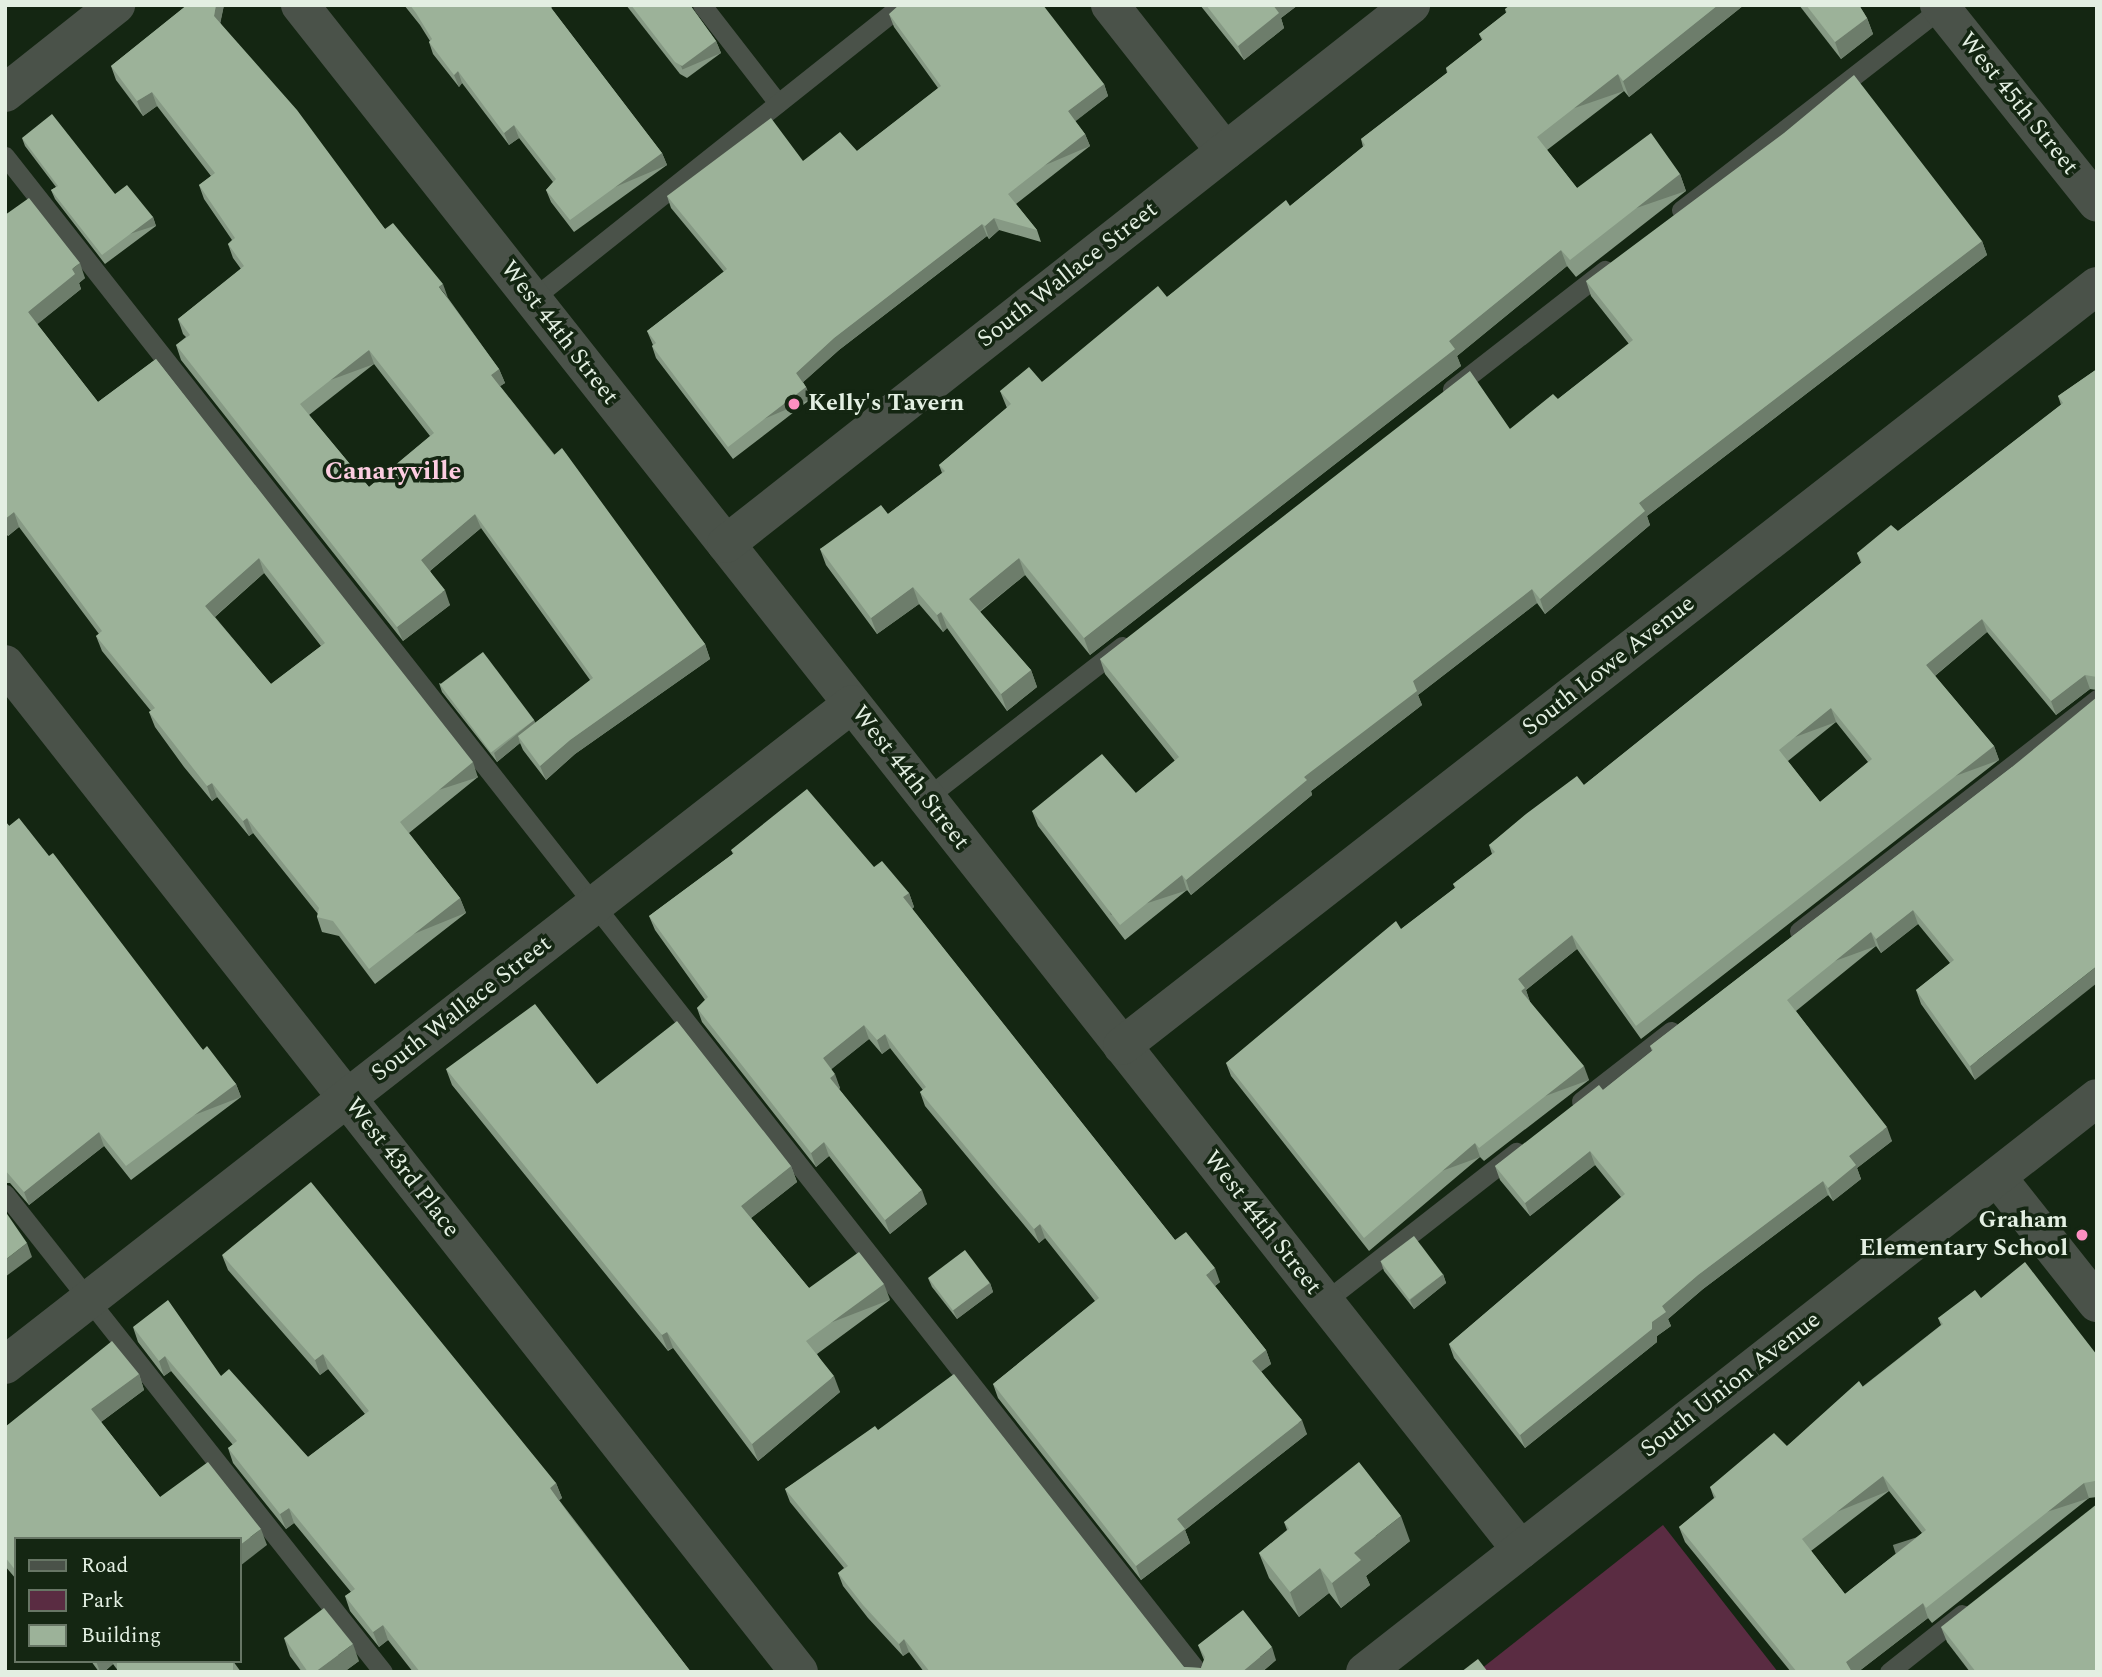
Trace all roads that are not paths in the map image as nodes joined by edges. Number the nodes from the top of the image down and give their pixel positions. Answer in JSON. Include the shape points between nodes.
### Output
{"nodes":[{"id":1,"x":116,"y":5,"type":"edge"},
{"id":2,"x":300,"y":5,"type":"edge"},
{"id":3,"x":702,"y":5,"type":"edge"},
{"id":4,"x":901,"y":5,"type":"edge"},
{"id":5,"x":1110,"y":5,"type":"edge"},
{"id":6,"x":1411,"y":5,"type":"edge"},
{"id":7,"x":1940,"y":7,"type":"edge"},
{"id":8,"x":5,"y":93,"type":"edge"},
{"id":9,"x":778,"y":103,"type":"junction"},
{"id":10,"x":1225,"y":152,"type":"junction"},
{"id":11,"x":5,"y":156,"type":"edge"},
{"id":12,"x":2097,"y":203,"type":"edge"},
{"id":13,"x":1669,"y":220,"type":"edge"},
{"id":14,"x":1625,"y":254,"type":"edge"},
{"id":15,"x":2097,"y":286,"type":"edge"},
{"id":16,"x":532,"y":299,"type":"junction"},
{"id":17,"x":1439,"y":399,"type":"edge"},
{"id":18,"x":726,"y":544,"type":"junction"},
{"id":19,"x":1143,"y":629,"type":"edge"},
{"id":20,"x":5,"y":664,"type":"edge"},
{"id":21,"x":2097,"y":699,"type":"edge"},
{"id":22,"x":852,"y":704,"type":"junction"},
{"id":23,"x":926,"y":798,"type":"junction"},
{"id":24,"x":593,"y":906,"type":"junction"},
{"id":25,"x":1780,"y":946,"type":"edge"},
{"id":26,"x":1693,"y":1014,"type":"edge"},
{"id":27,"x":1122,"y":1046,"type":"junction"},
{"id":28,"x":347,"y":1098,"type":"junction"},
{"id":29,"x":2097,"y":1098,"type":"edge"},
{"id":30,"x":1562,"y":1116,"type":"edge"},
{"id":31,"x":1529,"y":1142,"type":"edge"},
{"id":32,"x":1997,"y":1177,"type":"junction"},
{"id":33,"x":5,"y":1194,"type":"edge"},
{"id":34,"x":89,"y":1299,"type":"junction"},
{"id":35,"x":1324,"y":1302,"type":"junction"},
{"id":36,"x":2097,"y":1303,"type":"edge"},
{"id":37,"x":5,"y":1364,"type":"edge"},
{"id":38,"x":1521,"y":1550,"type":"junction"},
{"id":39,"x":1976,"y":1603,"type":"edge"},
{"id":40,"x":383,"y":1672,"type":"edge"},
{"id":41,"x":799,"y":1672,"type":"edge"},
{"id":42,"x":1198,"y":1672,"type":"edge"},
{"id":43,"x":1365,"y":1672,"type":"edge"},
{"id":44,"x":1889,"y":1672,"type":"edge"}],
"edges":[{"from":1,"to":8,"type":"street"},
{"from":2,"to":16,"type":"street","name":"West 44th Street"},
{"from":3,"to":9,"type":"lane"},
{"from":4,"to":9,"type":"lane"},
{"from":5,"to":10,"type":"street"},
{"from":6,"to":10,"type":"street","name":"South Wallace Street"},
{"from":7,"to":12,"type":"street","name":"West 45th Street"},
{"from":7,"to":13,"type":"lane"},
{"from":9,"to":16,"type":"lane"},
{"from":10,"to":18,"type":"street","name":"South Wallace Street"},
{"from":11,"to":24,"type":"lane"},
{"from":14,"to":17,"type":"lane"},
{"from":15,"to":27,"type":"street","name":"South Lowe Avenue"},
{"from":16,"to":18,"type":"street","name":"West 44th Street"},
{"from":18,"to":22,"type":"street","name":"West 44th Street"},
{"from":19,"to":23,"type":"lane"},
{"from":20,"to":28,"type":"street","name":"West 43rd Place"},
{"from":21,"to":25,"type":"lane"},
{"from":22,"to":23,"type":"street","name":"West 44th Street"},
{"from":22,"to":24,"type":"street","name":"South Wallace Street"},
{"from":23,"to":27,"type":"street","name":"West 44th Street"},
{"from":24,"to":28,"type":"street","name":"South Wallace Street"},
{"from":24,"to":42,"type":"lane"},
{"from":26,"to":30,"type":"lane"},
{"from":27,"to":35,"type":"street","name":"West 44th Street"},
{"from":28,"to":34,"type":"street","name":"South Wallace Street"},
{"from":28,"to":41,"type":"street","name":"West 43rd Place"},
{"from":29,"to":32,"type":"street","name":"South Union Avenue"},
{"from":31,"to":35,"type":"lane"},
{"from":32,"to":36,"type":"street"},
{"from":32,"to":38,"type":"street","name":"South Union Avenue"},
{"from":33,"to":34,"type":"lane"},
{"from":34,"to":37,"type":"street","name":"South Wallace Street"},
{"from":34,"to":40,"type":"lane"},
{"from":35,"to":38,"type":"street","name":"West 44th Street"},
{"from":38,"to":43,"type":"street","name":"South Union Avenue"},
{"from":39,"to":44,"type":"lane"}]}
